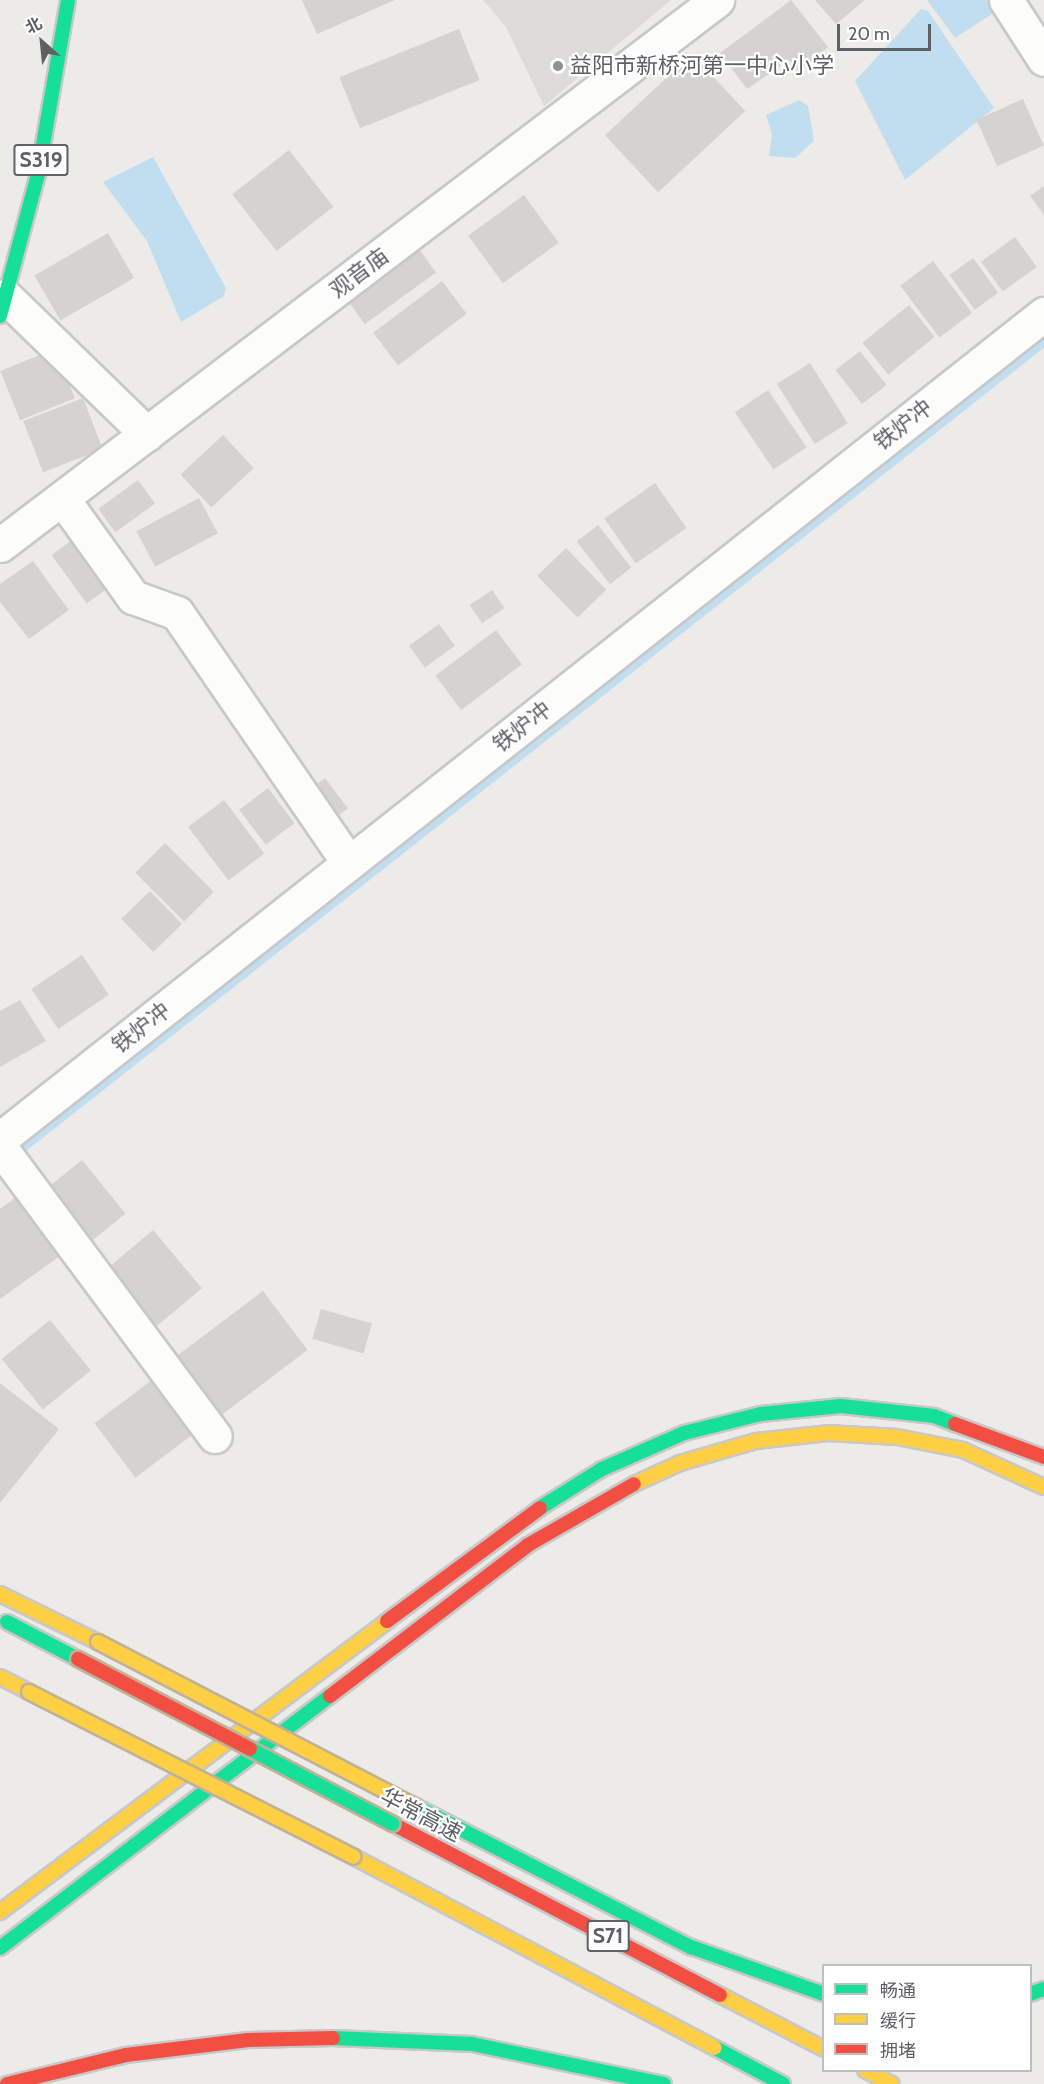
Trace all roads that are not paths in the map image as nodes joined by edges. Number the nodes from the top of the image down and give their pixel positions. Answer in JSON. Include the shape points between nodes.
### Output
{"nodes":[{"id":1,"x":68,"y":0,"type":"edge"},
{"id":2,"x":717,"y":0,"type":"edge"},
{"id":3,"x":1006,"y":0,"type":"edge"},
{"id":4,"x":1044,"y":59,"type":"edge"},
{"id":5,"x":3,"y":306,"type":"edge"},
{"id":6,"x":1044,"y":314,"type":"edge"},
{"id":7,"x":147,"y":434,"type":"junction"},
{"id":8,"x":62,"y":498,"type":"junction"},
{"id":9,"x":0,"y":545,"type":"edge"},
{"id":10,"x":349,"y":863,"type":"junction"},
{"id":11,"x":0,"y":1139,"type":"edge"},
{"id":12,"x":0,"y":1147,"type":"edge"},
{"id":13,"x":215,"y":1436,"type":"dead end"},
{"id":14,"x":1044,"y":1457,"type":"edge"},
{"id":15,"x":1044,"y":1488,"type":"edge"},
{"id":16,"x":0,"y":1594,"type":"edge"},
{"id":17,"x":0,"y":1618,"type":"edge"},
{"id":18,"x":0,"y":1677,"type":"edge"},
{"id":19,"x":0,"y":1912,"type":"edge"},
{"id":20,"x":0,"y":1948,"type":"edge"},
{"id":21,"x":822,"y":1993,"type":"edge"},
{"id":22,"x":822,"y":2048,"type":"edge"},
{"id":23,"x":869,"y":2072,"type":"edge"},
{"id":24,"x":7,"y":2084,"type":"edge"},
{"id":25,"x":664,"y":2084,"type":"edge"},
{"id":26,"x":783,"y":2084,"type":"edge"},
{"id":27,"x":891,"y":2084,"type":"edge"}],
"edges":[{"from":1,"to":5,"type":"main road","number":"S319","via":[[38,174]]},
{"from":2,"to":7,"type":"street","name":"观音庙"},
{"from":3,"to":4,"type":"street"},
{"from":5,"to":7,"type":"street"},
{"from":6,"to":10,"type":"street","name":"铁炉冲"},
{"from":7,"to":8,"type":"street","name":"观音庙"},
{"from":8,"to":9,"type":"street","name":"观音庙"},
{"from":8,"to":10,"type":"street","via":[[133,597],[177,613]]},
{"from":10,"to":11,"type":"street","name":"铁炉冲"},
{"from":12,"to":13,"type":"street"},
{"from":14,"to":19,"type":"main road","via":[[934,1416],[841,1406],[761,1414],[674,1438],[602,1469],[520,1521]]},
{"from":15,"to":20,"type":"main road","via":[[963,1450],[897,1437],[828,1433],[756,1441],[680,1463],[600,1500],[528,1545]]},
{"from":16,"to":21,"type":"main road","bridge":true,"via":[[691,1947]]},
{"from":17,"to":22,"type":"main road","name":"华常高速","number":"S71","bridge":true},
{"from":18,"to":26,"type":"main road","number":"S71","bridge":true,"via":[[354,1857]]},
{"from":23,"to":27,"type":"main road"},
{"from":24,"to":25,"type":"main road","via":[[126,2055],[248,2040],[359,2037],[472,2044]]}]}
